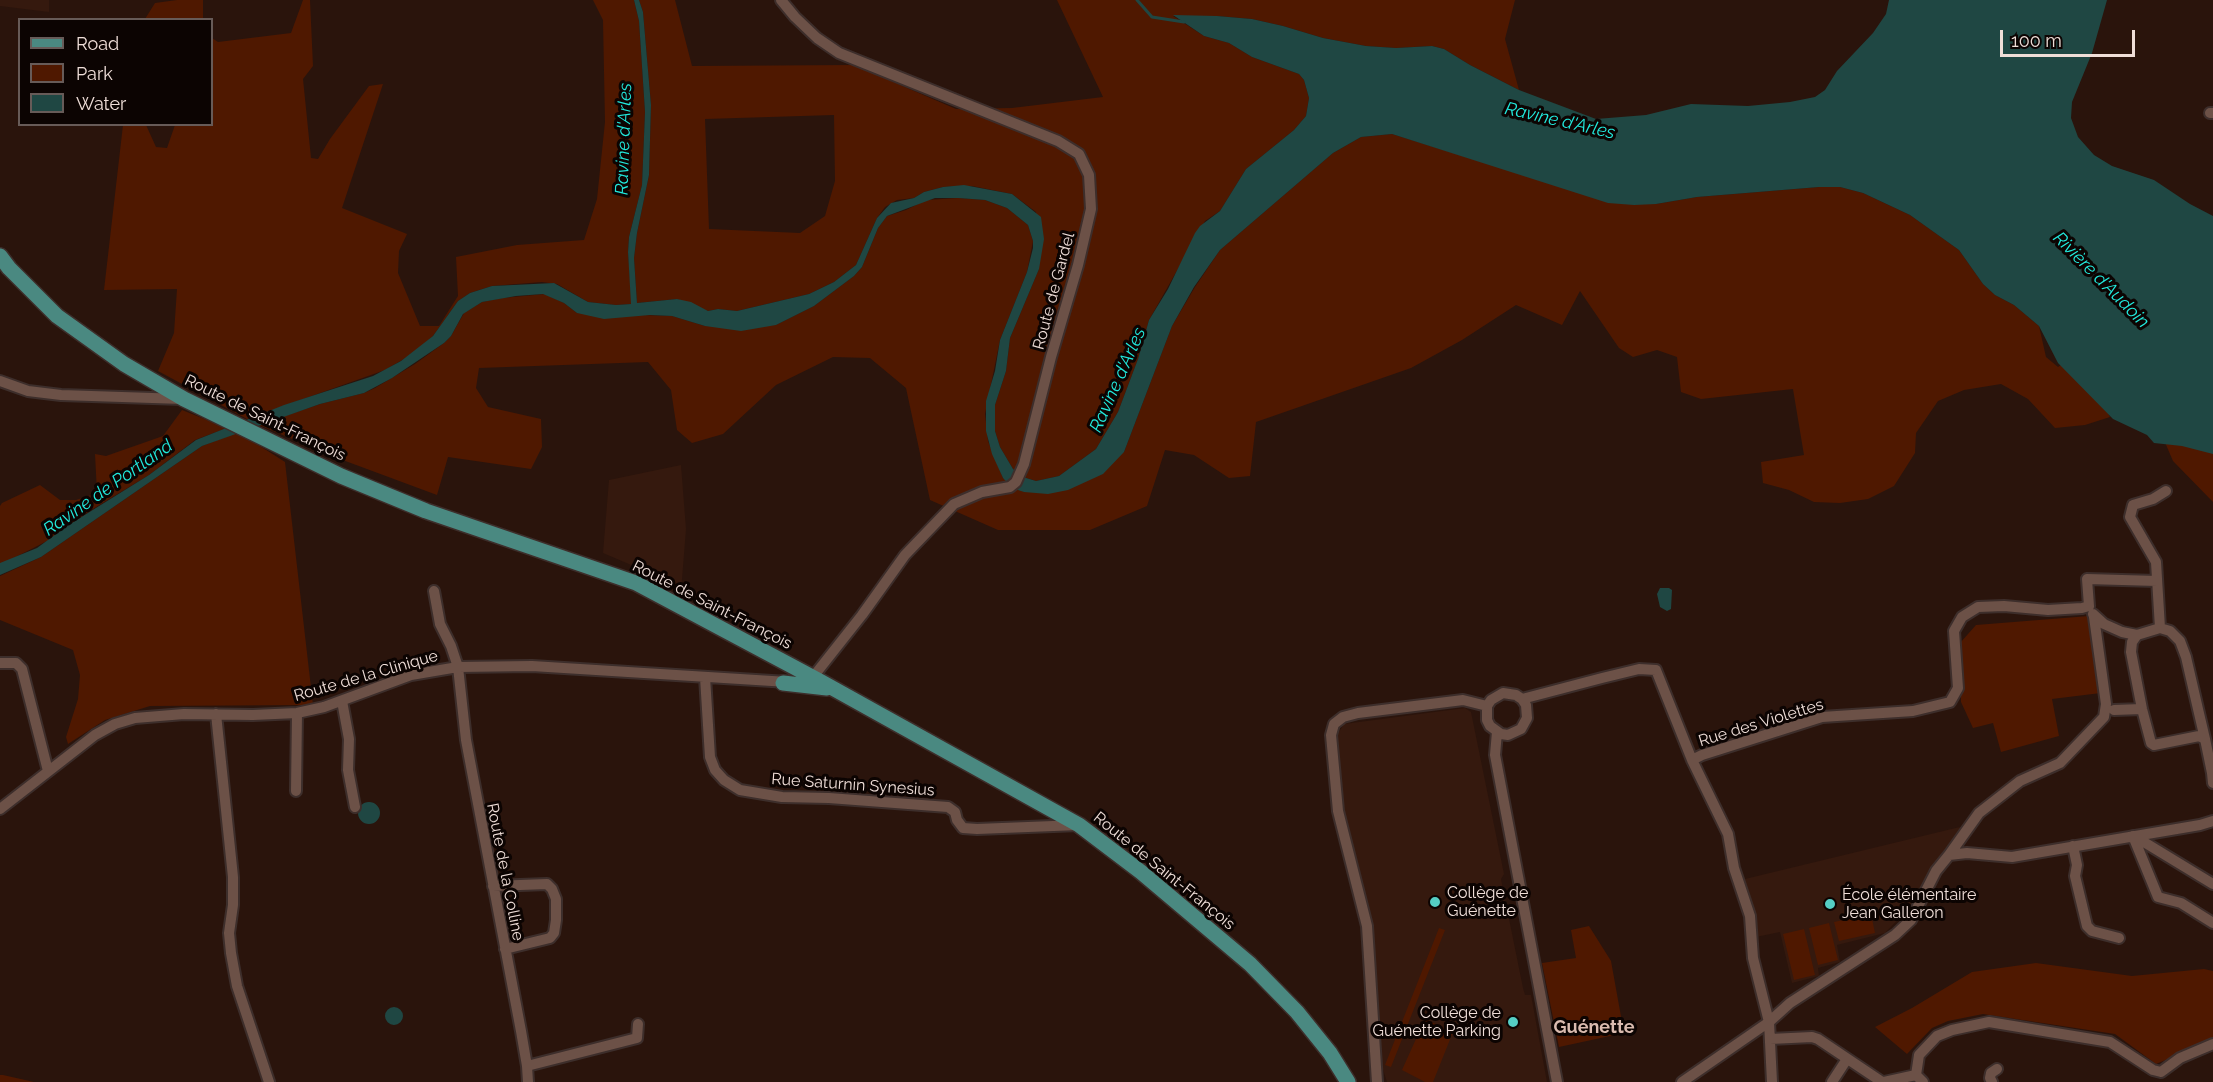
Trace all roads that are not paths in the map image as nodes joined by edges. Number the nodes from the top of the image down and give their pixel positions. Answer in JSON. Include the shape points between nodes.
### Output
{"nodes":[{"id":1,"x":781,"y":0,"type":"edge"},
{"id":2,"x":0,"y":256,"type":"edge"},
{"id":3,"x":0,"y":381,"type":"edge"},
{"id":4,"x":184,"y":399,"type":"junction"},
{"id":5,"x":2166,"y":491,"type":"dead end"},
{"id":6,"x":2157,"y":581,"type":"junction"},
{"id":7,"x":434,"y":591,"type":"dead end"},
{"id":8,"x":2089,"y":606,"type":"junction"},
{"id":9,"x":2094,"y":617,"type":"junction"},
{"id":10,"x":2160,"y":628,"type":"junction"},
{"id":11,"x":2137,"y":635,"type":"junction"},
{"id":12,"x":774,"y":657,"type":"junction"},
{"id":13,"x":0,"y":663,"type":"edge"},
{"id":14,"x":458,"y":666,"type":"junction"},
{"id":15,"x":805,"y":673,"type":"junction"},
{"id":16,"x":705,"y":677,"type":"junction"},
{"id":17,"x":776,"y":681,"type":"junction"},
{"id":18,"x":833,"y":688,"type":"junction"},
{"id":19,"x":1522,"y":699,"type":"junction"},
{"id":20,"x":342,"y":701,"type":"junction"},
{"id":21,"x":1487,"y":706,"type":"junction"},
{"id":22,"x":2142,"y":709,"type":"junction"},
{"id":23,"x":2114,"y":710,"type":"dead end"},
{"id":24,"x":297,"y":713,"type":"junction"},
{"id":25,"x":216,"y":714,"type":"junction"},
{"id":26,"x":1497,"y":732,"type":"junction"},
{"id":27,"x":2205,"y":739,"type":"junction"},
{"id":28,"x":1692,"y":760,"type":"junction"},
{"id":29,"x":48,"y":771,"type":"junction"},
{"id":30,"x":2213,"y":783,"type":"edge"},
{"id":31,"x":296,"y":791,"type":"dead end"},
{"id":32,"x":355,"y":807,"type":"dead end"},
{"id":33,"x":0,"y":809,"type":"edge"},
{"id":34,"x":2213,"y":821,"type":"edge"},
{"id":35,"x":1079,"y":825,"type":"junction"},
{"id":36,"x":2133,"y":836,"type":"junction"},
{"id":37,"x":2073,"y":846,"type":"junction"},
{"id":38,"x":1949,"y":855,"type":"junction"},
{"id":39,"x":2213,"y":884,"type":"edge"},
{"id":40,"x":493,"y":886,"type":"junction"},
{"id":41,"x":2213,"y":923,"type":"edge"},
{"id":42,"x":2119,"y":938,"type":"dead end"},
{"id":43,"x":505,"y":949,"type":"junction"},
{"id":44,"x":1769,"y":1022,"type":"junction"},
{"id":45,"x":638,"y":1024,"type":"dead end"},
{"id":46,"x":1770,"y":1039,"type":"junction"},
{"id":47,"x":2213,"y":1044,"type":"edge"},
{"id":48,"x":1847,"y":1059,"type":"junction"},
{"id":49,"x":527,"y":1066,"type":"junction"},
{"id":50,"x":1997,"y":1069,"type":"dead end"},
{"id":51,"x":2162,"y":1077,"type":"edge"},
{"id":52,"x":1919,"y":1078,"type":"edge"},
{"id":53,"x":269,"y":1082,"type":"edge"},
{"id":54,"x":528,"y":1082,"type":"edge"},
{"id":55,"x":1348,"y":1082,"type":"edge"},
{"id":56,"x":1377,"y":1082,"type":"edge"},
{"id":57,"x":1557,"y":1082,"type":"edge"},
{"id":58,"x":1682,"y":1082,"type":"edge"},
{"id":59,"x":1772,"y":1082,"type":"edge"},
{"id":60,"x":1832,"y":1082,"type":"edge"},
{"id":61,"x":1883,"y":1082,"type":"edge"},
{"id":62,"x":1992,"y":1082,"type":"edge"}],
"edges":[{"from":1,"to":15,"type":"street","name":"Route de Gardel","via":[[816,38],[839,53],[1058,141],[1079,154],[1089,175],[1091,208],[1016,482],[954,504],[905,555],[862,615]]},
{"from":2,"to":4,"type":"main road","name":"Route de Saint-François","via":[[57,316],[124,364]]},
{"from":3,"to":4,"type":"street","via":[[28,391],[61,395]]},
{"from":4,"to":12,"type":"main road","name":"Route de Saint-François","via":[[341,476],[636,583]]},
{"from":5,"to":6,"type":"street","via":[[2133,505],[2130,517],[2156,562]]},
{"from":6,"to":8,"type":"street","via":[[2087,579]]},
{"from":6,"to":10,"type":"street"},
{"from":7,"to":14,"type":"street","name":"Route de la Colline","via":[[440,624]]},
{"from":8,"to":9,"type":"street"},
{"from":8,"to":28,"type":"street","name":"Rue des Violettes","via":[[2048,610],[1978,608],[1962,616],[1954,631],[1958,688],[1950,702],[1913,711],[1822,717]]},
{"from":9,"to":11,"type":"street","via":[[2122,632]]},
{"from":9,"to":38,"type":"street","via":[[2106,704],[2104,717],[2060,763],[2020,781],[1978,813]]},
{"from":10,"to":11,"type":"street"},
{"from":10,"to":27,"type":"street","via":[[2180,641]]},
{"from":11,"to":22,"type":"street","via":[[2131,652]]},
{"from":12,"to":15,"type":"main road","name":"Route de Saint-François"},
{"from":12,"to":17,"type":"main road"},
{"from":13,"to":29,"type":"street","via":[[16,663],[22,669]]},
{"from":14,"to":16,"type":"street","name":"Route de la Clinique","via":[[532,666]]},
{"from":14,"to":20,"type":"street","name":"Route de la Clinique","via":[[411,675]]},
{"from":14,"to":40,"type":"street","name":"Route de la Colline","via":[[466,740]]},
{"from":15,"to":17,"type":"street"},
{"from":15,"to":18,"type":"main road","name":"Route de Saint-François"},
{"from":16,"to":17,"type":"street","name":"Route de la Clinique"},
{"from":16,"to":35,"type":"street","name":"Rue Saturnin Synesius","via":[[710,757],[724,780],[740,790],[782,797],[948,807],[963,828],[977,830]]},
{"from":17,"to":18,"type":"main road"},
{"from":18,"to":35,"type":"main road","name":"Route de Saint-François"},
{"from":19,"to":21,"type":"street","via":[[1503,693]]},
{"from":19,"to":26,"type":"street","via":[[1528,711],[1525,724],[1508,735]]},
{"from":19,"to":28,"type":"street","via":[[1639,669],[1656,669]]},
{"from":20,"to":24,"type":"street","name":"Route de la Clinique"},
{"from":20,"to":32,"type":"street"},
{"from":21,"to":26,"type":"street","via":[[1487,720]]},
{"from":21,"to":56,"type":"street","via":[[1463,700],[1358,713],[1334,724],[1330,735],[1338,811],[1367,926]]},
{"from":22,"to":23,"type":"street"},
{"from":22,"to":27,"type":"street","via":[[2154,745],[2199,736]]},
{"from":24,"to":25,"type":"street","name":"Route de la Clinique"},
{"from":24,"to":31,"type":"street"},
{"from":25,"to":29,"type":"street","name":"Route de la Clinique","via":[[126,720],[95,735]]},
{"from":25,"to":53,"type":"street","via":[[233,877],[231,953],[237,986]]},
{"from":26,"to":57,"type":"street","via":[[1495,755]]},
{"from":27,"to":30,"type":"street"},
{"from":28,"to":44,"type":"street","via":[[1728,834],[1734,868],[1750,915],[1754,958]]},
{"from":29,"to":33,"type":"street","name":"Route de la Clinique"},
{"from":34,"to":36,"type":"street"},
{"from":35,"to":55,"type":"main road","name":"Route de Saint-François","via":[[1250,964],[1297,1012]]},
{"from":36,"to":37,"type":"street"},
{"from":36,"to":39,"type":"street"},
{"from":36,"to":41,"type":"street","via":[[2158,897],[2181,903]]},
{"from":37,"to":38,"type":"street","via":[[2012,857]]},
{"from":37,"to":42,"type":"street","via":[[2075,876],[2087,926]]},
{"from":38,"to":44,"type":"street","via":[[1911,920],[1895,935],[1790,1003]]},
{"from":40,"to":43,"type":"street","name":"Route de la Colline"},
{"from":40,"to":43,"type":"street","via":[[547,884],[556,898],[556,920],[550,938]]},
{"from":43,"to":49,"type":"street","name":"Route de la Colline"},
{"from":44,"to":46,"type":"street"},
{"from":44,"to":58,"type":"street"},
{"from":45,"to":49,"type":"street","via":[[637,1038]]},
{"from":46,"to":48,"type":"street","via":[[1812,1037]]},
{"from":46,"to":59,"type":"street"},
{"from":47,"to":51,"type":"street","via":[[2181,1058]]},
{"from":48,"to":60,"type":"street"},
{"from":48,"to":61,"type":"street"},
{"from":49,"to":54,"type":"street","name":"Route de la Colline"},
{"from":50,"to":62,"type":"street","via":[[1990,1078]]},
{"from":51,"to":52,"type":"street","via":[[2110,1042],[1989,1022],[1937,1036],[1919,1055]]},
{"from":52,"to":61,"type":"street"}]}
